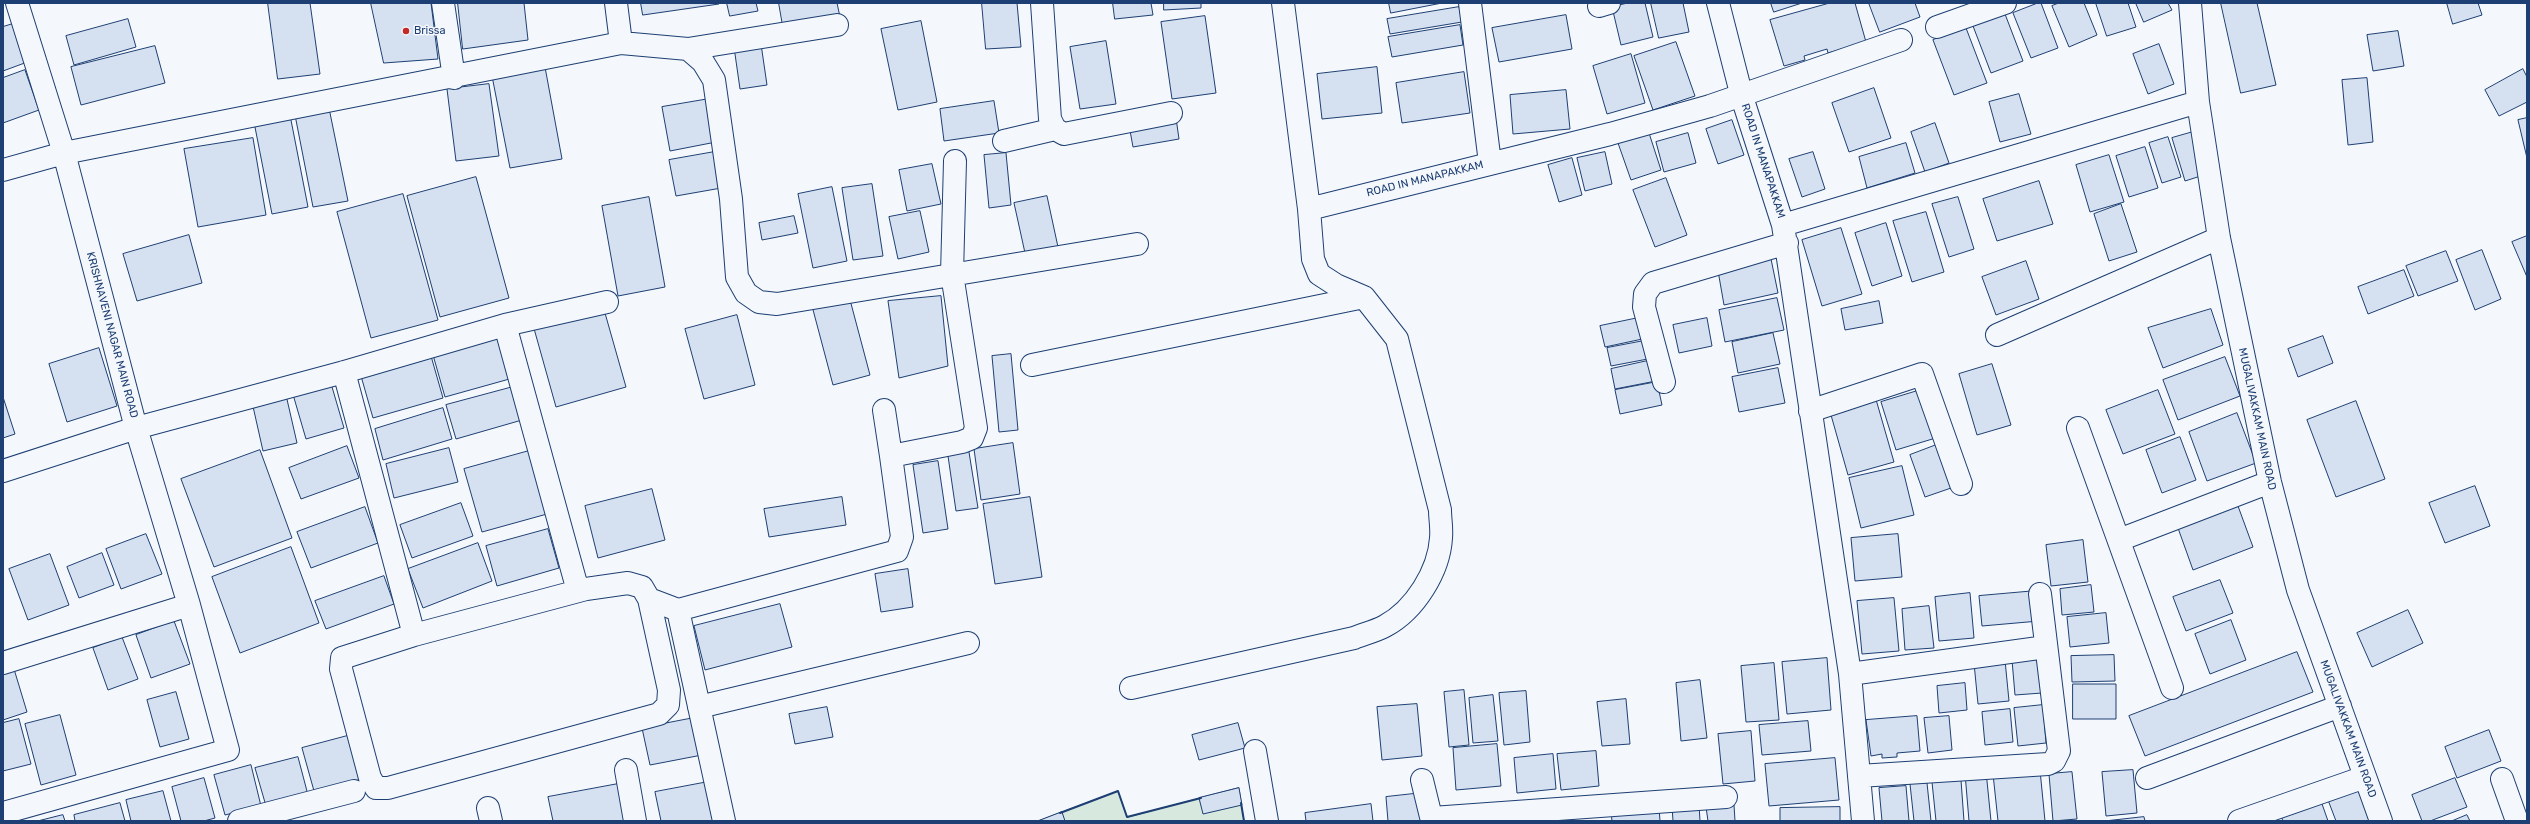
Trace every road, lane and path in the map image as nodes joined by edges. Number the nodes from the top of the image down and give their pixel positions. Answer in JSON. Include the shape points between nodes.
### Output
{"nodes":[{"id":1,"x":443,"y":3,"type":"edge"},
{"id":2,"x":616,"y":3,"type":"edge"},
{"id":3,"x":1042,"y":3,"type":"edge"},
{"id":4,"x":1283,"y":3,"type":"edge"},
{"id":5,"x":1470,"y":3,"type":"edge"},
{"id":6,"x":1718,"y":3,"type":"edge"},
{"id":7,"x":2005,"y":3,"type":"edge"},
{"id":8,"x":2190,"y":3,"type":"edge"},
{"id":9,"x":19,"y":7,"type":"edge"},
{"id":10,"x":837,"y":26,"type":"dead end"},
{"id":11,"x":1937,"y":27,"type":"dead end"},
{"id":12,"x":1901,"y":40,"type":"dead end"},
{"id":13,"x":621,"y":43,"type":"junction"},
{"id":14,"x":688,"y":49,"type":"junction"},
{"id":15,"x":454,"y":78,"type":"junction"},
{"id":16,"x":1742,"y":97,"type":"junction"},
{"id":17,"x":2198,"y":102,"type":"junction"},
{"id":18,"x":1172,"y":113,"type":"dead end"},
{"id":19,"x":1055,"y":129,"type":"junction"},
{"id":20,"x":1004,"y":141,"type":"dead end"},
{"id":21,"x":64,"y":153,"type":"junction"},
{"id":22,"x":955,"y":161,"type":"dead end"},
{"id":23,"x":1490,"y":163,"type":"junction"},
{"id":24,"x":3,"y":170,"type":"edge"},
{"id":25,"x":1309,"y":209,"type":"junction"},
{"id":26,"x":1785,"y":234,"type":"junction"},
{"id":27,"x":2219,"y":238,"type":"junction"},
{"id":28,"x":1137,"y":244,"type":"dead end"},
{"id":29,"x":952,"y":274,"type":"junction"},
{"id":30,"x":1364,"y":297,"type":"junction"},
{"id":31,"x":607,"y":302,"type":"dead end"},
{"id":32,"x":505,"y":325,"type":"junction"},
{"id":33,"x":1997,"y":335,"type":"dead end"},
{"id":34,"x":1032,"y":365,"type":"dead end"},
{"id":35,"x":344,"y":372,"type":"junction"},
{"id":36,"x":1664,"y":382,"type":"dead end"},
{"id":37,"x":884,"y":410,"type":"dead end"},
{"id":38,"x":1810,"y":412,"type":"junction"},
{"id":39,"x":136,"y":428,"type":"junction"},
{"id":40,"x":2078,"y":428,"type":"dead end"},
{"id":41,"x":891,"y":456,"type":"junction"},
{"id":42,"x":3,"y":471,"type":"edge"},
{"id":43,"x":2270,"y":482,"type":"junction"},
{"id":44,"x":1961,"y":484,"type":"dead end"},
{"id":45,"x":2119,"y":540,"type":"junction"},
{"id":46,"x":578,"y":591,"type":"junction"},
{"id":47,"x":2040,"y":594,"type":"dead end"},
{"id":48,"x":649,"y":599,"type":"junction"},
{"id":49,"x":189,"y":605,"type":"junction"},
{"id":50,"x":678,"y":610,"type":"junction"},
{"id":51,"x":414,"y":635,"type":"junction"},
{"id":52,"x":968,"y":643,"type":"dead end"},
{"id":53,"x":2046,"y":647,"type":"junction"},
{"id":54,"x":3,"y":663,"type":"edge"},
{"id":55,"x":1850,"y":674,"type":"junction"},
{"id":56,"x":1131,"y":688,"type":"dead end"},
{"id":57,"x":2172,"y":688,"type":"dead end"},
{"id":58,"x":2340,"y":706,"type":"junction"},
{"id":59,"x":699,"y":707,"type":"junction"},
{"id":60,"x":1255,"y":751,"type":"dead end"},
{"id":61,"x":626,"y":770,"type":"dead end"},
{"id":62,"x":1859,"y":776,"type":"junction"},
{"id":63,"x":2365,"y":776,"type":"junction"},
{"id":64,"x":2147,"y":778,"type":"dead end"},
{"id":65,"x":2502,"y":779,"type":"dead end"},
{"id":66,"x":1422,"y":780,"type":"dead end"},
{"id":67,"x":354,"y":791,"type":"dead end"},
{"id":68,"x":1726,"y":798,"type":"dead end"},
{"id":69,"x":3,"y":813,"type":"edge"},
{"id":70,"x":1432,"y":820,"type":"edge"},
{"id":71,"x":240,"y":821,"type":"edge"},
{"id":72,"x":635,"y":821,"type":"edge"},
{"id":73,"x":724,"y":821,"type":"edge"},
{"id":74,"x":1267,"y":821,"type":"edge"},
{"id":75,"x":1863,"y":821,"type":"edge"},
{"id":76,"x":2239,"y":821,"type":"edge"},
{"id":77,"x":2380,"y":821,"type":"edge"},
{"id":78,"x":2517,"y":821,"type":"edge"}],
"edges":[{"from":1,"to":15,"type":"street"},
{"from":2,"to":13,"type":"street"},
{"from":3,"to":19,"type":"street","via":[[1050,119]]},
{"from":4,"to":25,"type":"street"},
{"from":5,"to":23,"type":"street"},
{"from":6,"to":16,"type":"street","name":"ROAD IN MANAPAKKAM"},
{"from":7,"to":11,"type":"street"},
{"from":8,"to":17,"type":"street","name":"MUGALIVAKKAM MAIN ROAD"},
{"from":9,"to":21,"type":"street","name":"KRISHNAVENI NAGAR MAIN ROAD"},
{"from":10,"to":14,"type":"street"},
{"from":12,"to":16,"type":"street"},
{"from":13,"to":14,"type":"street"},
{"from":13,"to":15,"type":"street"},
{"from":14,"to":29,"type":"street","via":[[703,62],[714,80],[731,199],[737,277],[746,293],[759,302],[777,304]]},
{"from":15,"to":21,"type":"street"},
{"from":16,"to":23,"type":"street","name":"ROAD IN MANAPAKKAM","via":[[1610,134]]},
{"from":16,"to":26,"type":"street","name":"ROAD IN MANAPAKKAM"},
{"from":17,"to":26,"type":"street"},
{"from":17,"to":27,"type":"street","name":"MUGALIVAKKAM MAIN ROAD"},
{"from":18,"to":19,"type":"street","via":[[1064,134]]},
{"from":19,"to":20,"type":"street"},
{"from":21,"to":24,"type":"street"},
{"from":21,"to":39,"type":"street","name":"KRISHNAVENI NAGAR MAIN ROAD"},
{"from":22,"to":29,"type":"street"},
{"from":23,"to":25,"type":"street","name":"ROAD IN MANAPAKKAM"},
{"from":25,"to":30,"type":"street","via":[[1313,259],[1319,274],[1336,285]]},
{"from":26,"to":36,"type":"street","via":[[1653,283],[1645,294],[1644,308]]},
{"from":26,"to":38,"type":"street","name":"ROAD IN MANAPAKKAM"},
{"from":27,"to":33,"type":"street"},
{"from":27,"to":43,"type":"street","name":"MUGALIVAKKAM MAIN ROAD"},
{"from":28,"to":29,"type":"street"},
{"from":29,"to":41,"type":"street","via":[[976,428],[972,438],[962,442]]},
{"from":30,"to":34,"type":"street"},
{"from":30,"to":56,"type":"street","via":[[1397,339],[1440,510],[1441,538],[1434,567],[1421,593],[1406,611],[1386,626],[1354,638]]},
{"from":31,"to":32,"type":"street"},
{"from":32,"to":35,"type":"street"},
{"from":32,"to":46,"type":"street"},
{"from":35,"to":39,"type":"street"},
{"from":35,"to":51,"type":"street"},
{"from":37,"to":41,"type":"street"},
{"from":38,"to":44,"type":"street","via":[[1922,374]]},
{"from":38,"to":55,"type":"street","name":"ROAD IN MANAPAKKAM"},
{"from":39,"to":42,"type":"street","name":"KRISHNAVENI NAGAR MAIN ROAD"},
{"from":39,"to":49,"type":"street"},
{"from":40,"to":45,"type":"street"},
{"from":41,"to":50,"type":"street","via":[[902,537],[897,551]]},
{"from":43,"to":45,"type":"street"},
{"from":43,"to":58,"type":"street","name":"MUGALIVAKKAM MAIN ROAD","via":[[2298,590]]},
{"from":45,"to":57,"type":"street"},
{"from":46,"to":48,"type":"street","via":[[628,583],[642,587]]},
{"from":46,"to":51,"type":"street"},
{"from":47,"to":53,"type":"street"},
{"from":48,"to":50,"type":"street"},
{"from":48,"to":51,"type":"street","via":[[670,690],[668,705],[659,714],[388,788],[376,788],[370,778],[341,669],[342,658]]},
{"from":49,"to":54,"type":"street"},
{"from":49,"to":69,"type":"street","via":[[228,750]]},
{"from":50,"to":59,"type":"street"},
{"from":52,"to":59,"type":"street"},
{"from":53,"to":55,"type":"street"},
{"from":53,"to":62,"type":"street","via":[[2060,751],[2054,761],[2048,764]]},
{"from":55,"to":62,"type":"street","name":"ROAD IN MANAPAKKAM"},
{"from":58,"to":63,"type":"street","name":"MUGALIVAKKAM MAIN ROAD"},
{"from":58,"to":64,"type":"street"},
{"from":59,"to":73,"type":"street"},
{"from":60,"to":74,"type":"street"},
{"from":61,"to":72,"type":"street"},
{"from":62,"to":75,"type":"street","name":"ROAD IN MANAPAKKAM"},
{"from":63,"to":76,"type":"street"},
{"from":63,"to":77,"type":"street","name":"MUGALIVAKKAM MAIN ROAD"},
{"from":65,"to":78,"type":"street"},
{"from":66,"to":70,"type":"street"},
{"from":67,"to":71,"type":"street"},
{"from":68,"to":70,"type":"street"}]}
